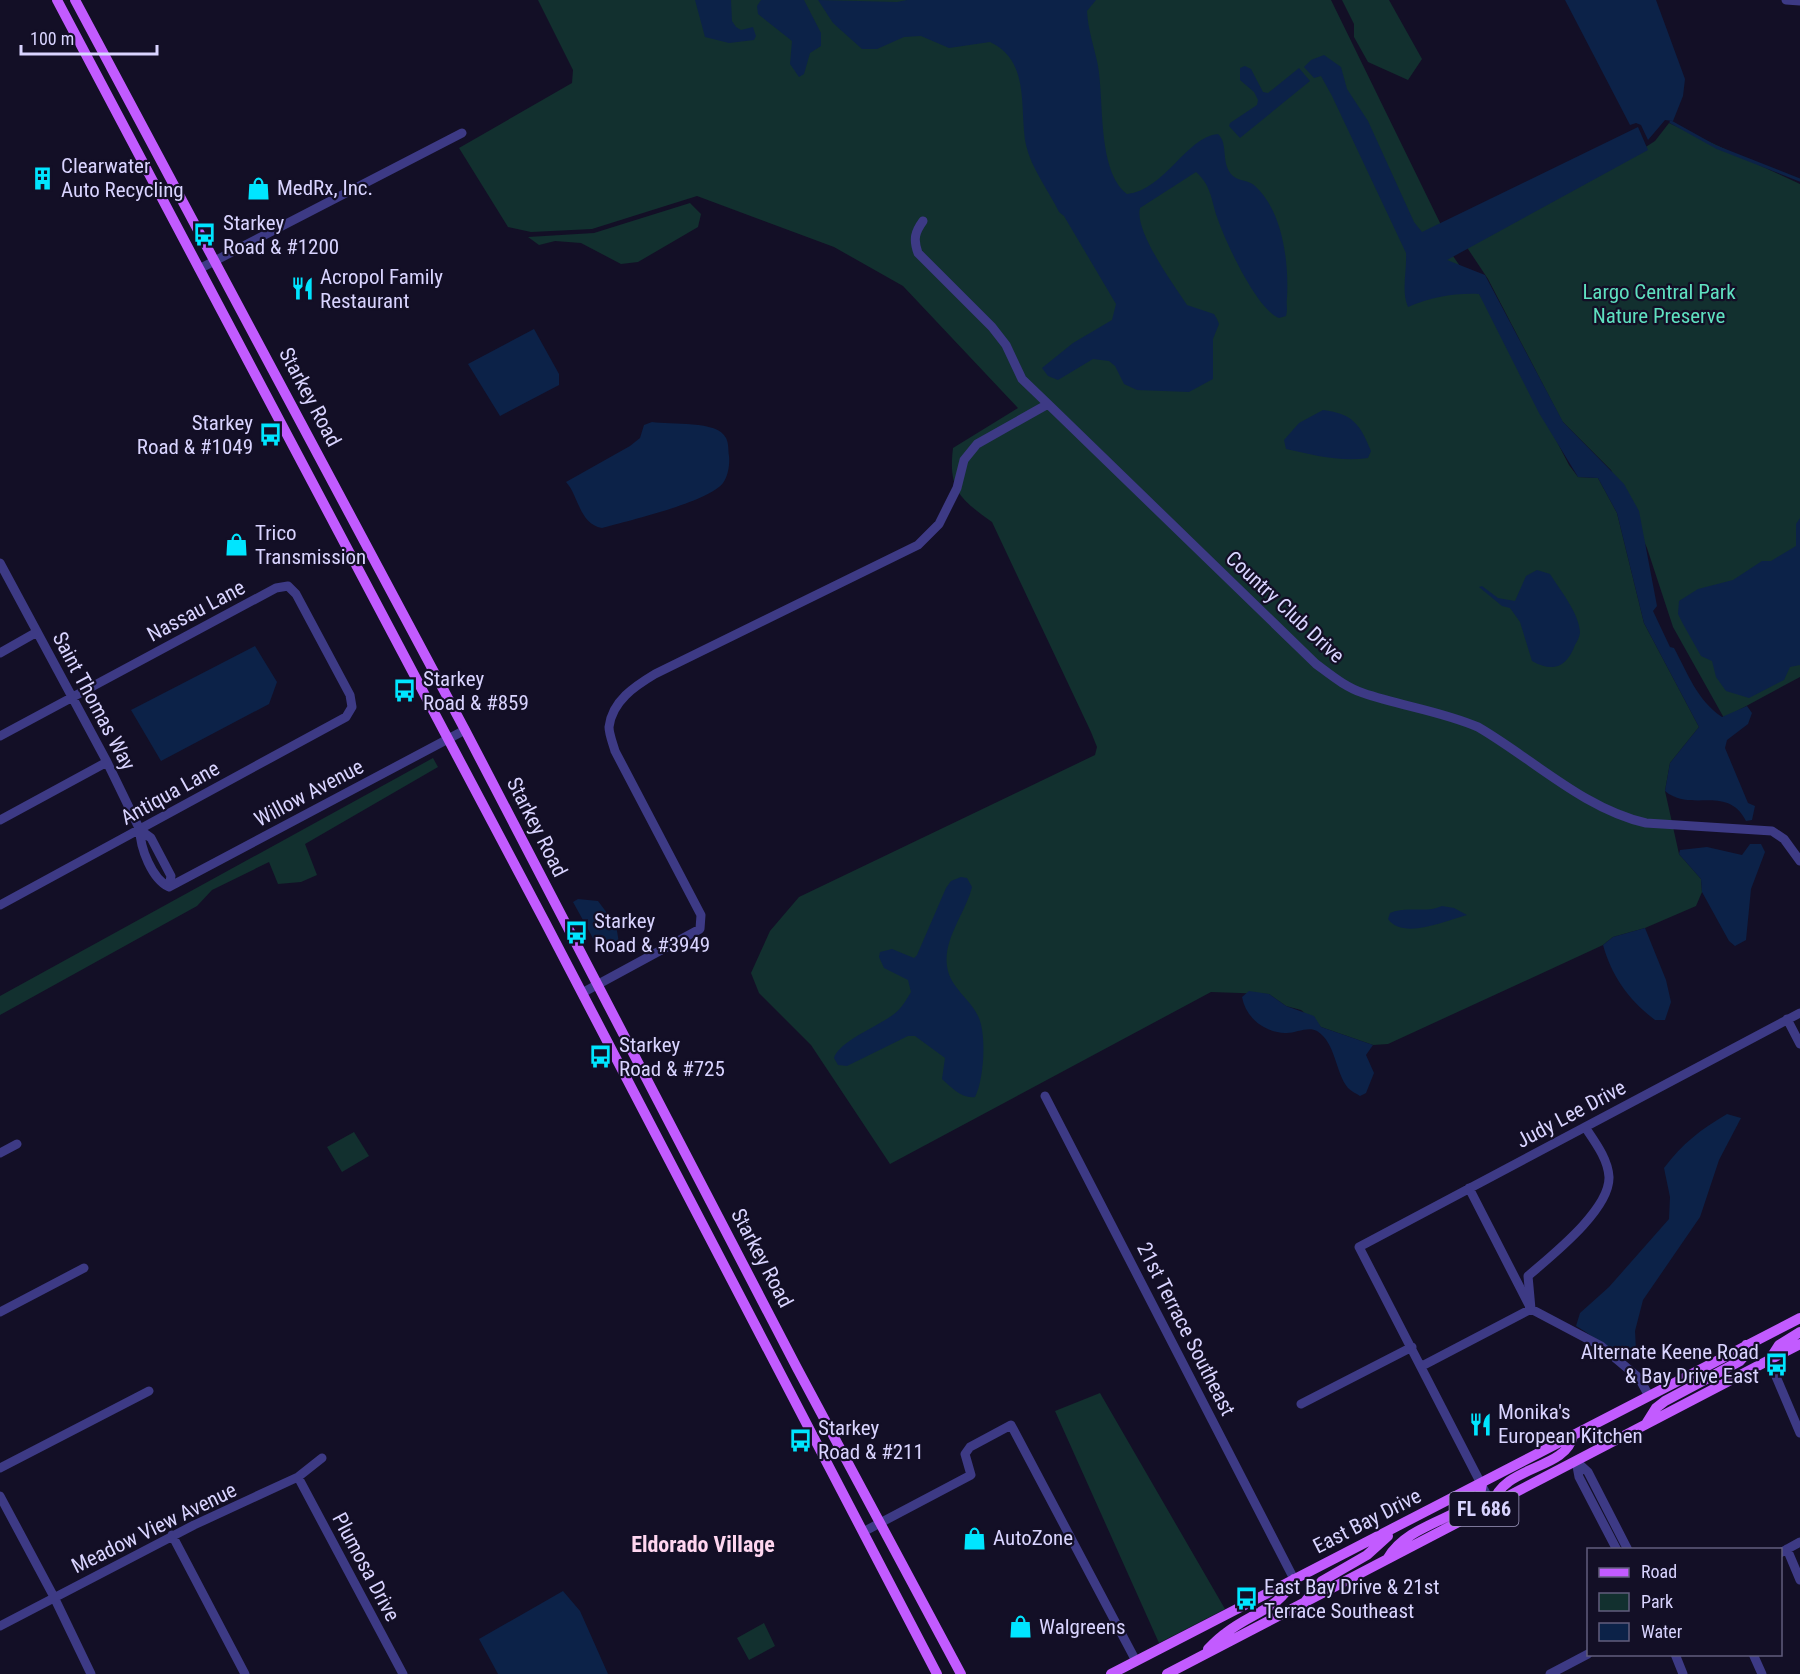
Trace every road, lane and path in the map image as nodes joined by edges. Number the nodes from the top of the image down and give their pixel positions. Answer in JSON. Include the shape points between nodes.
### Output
{"nodes":[{"id":1,"x":57,"y":0,"type":"edge"},
{"id":2,"x":75,"y":0,"type":"edge"},
{"id":3,"x":1786,"y":0,"type":"edge"},
{"id":4,"x":1800,"y":1,"type":"edge"},
{"id":5,"x":462,"y":133,"type":"dead end"},
{"id":6,"x":923,"y":221,"type":"dead end"},
{"id":7,"x":215,"y":260,"type":"junction"},
{"id":8,"x":199,"y":269,"type":"junction"},
{"id":9,"x":1048,"y":404,"type":"junction"},
{"id":10,"x":0,"y":564,"type":"edge"},
{"id":11,"x":37,"y":632,"type":"junction"},
{"id":12,"x":0,"y":653,"type":"edge"},
{"id":13,"x":72,"y":697,"type":"junction"},
{"id":14,"x":352,"y":707,"type":"joint"},
{"id":15,"x":465,"y":730,"type":"junction"},
{"id":16,"x":0,"y":736,"type":"edge"},
{"id":17,"x":448,"y":740,"type":"junction"},
{"id":18,"x":107,"y":762,"type":"junction"},
{"id":19,"x":0,"y":820,"type":"edge"},
{"id":20,"x":140,"y":830,"type":"junction"},
{"id":21,"x":1800,"y":861,"type":"edge"},
{"id":22,"x":170,"y":886,"type":"joint"},
{"id":23,"x":0,"y":905,"type":"edge"},
{"id":24,"x":597,"y":984,"type":"junction"},
{"id":25,"x":582,"y":993,"type":"junction"},
{"id":26,"x":1800,"y":1013,"type":"edge"},
{"id":27,"x":1787,"y":1019,"type":"junction"},
{"id":28,"x":1800,"y":1044,"type":"edge"},
{"id":29,"x":1045,"y":1096,"type":"dead end"},
{"id":30,"x":1586,"y":1127,"type":"junction"},
{"id":31,"x":17,"y":1144,"type":"dead end"},
{"id":32,"x":0,"y":1153,"type":"edge"},
{"id":33,"x":1469,"y":1188,"type":"junction"},
{"id":34,"x":84,"y":1268,"type":"dead end"},
{"id":35,"x":1531,"y":1309,"type":"junction"},
{"id":36,"x":0,"y":1311,"type":"edge"},
{"id":37,"x":1800,"y":1318,"type":"edge"},
{"id":38,"x":1800,"y":1332,"type":"edge"},
{"id":39,"x":1800,"y":1344,"type":"edge"},
{"id":40,"x":1746,"y":1346,"type":"junction"},
{"id":41,"x":1412,"y":1347,"type":"junction"},
{"id":42,"x":1769,"y":1360,"type":"junction"},
{"id":43,"x":1422,"y":1366,"type":"junction"},
{"id":44,"x":149,"y":1391,"type":"dead end"},
{"id":45,"x":1649,"y":1396,"type":"junction"},
{"id":46,"x":1301,"y":1404,"type":"dead end"},
{"id":47,"x":1646,"y":1425,"type":"junction"},
{"id":48,"x":1800,"y":1433,"type":"edge"},
{"id":49,"x":1573,"y":1436,"type":"junction"},
{"id":50,"x":322,"y":1458,"type":"dead end"},
{"id":51,"x":1576,"y":1461,"type":"junction"},
{"id":52,"x":0,"y":1468,"type":"edge"},
{"id":53,"x":298,"y":1477,"type":"junction"},
{"id":54,"x":1482,"y":1484,"type":"junction"},
{"id":55,"x":0,"y":1496,"type":"edge"},
{"id":56,"x":1492,"y":1505,"type":"junction"},
{"id":57,"x":881,"y":1522,"type":"junction"},
{"id":58,"x":1397,"y":1528,"type":"junction"},
{"id":59,"x":863,"y":1532,"type":"junction"},
{"id":60,"x":172,"y":1535,"type":"junction"},
{"id":61,"x":1800,"y":1542,"type":"edge"},
{"id":62,"x":1616,"y":1548,"type":"edge"},
{"id":63,"x":1627,"y":1548,"type":"edge"},
{"id":64,"x":1784,"y":1551,"type":"edge"},
{"id":65,"x":1388,"y":1559,"type":"junction"},
{"id":66,"x":1294,"y":1579,"type":"junction"},
{"id":67,"x":1800,"y":1580,"type":"edge"},
{"id":68,"x":54,"y":1597,"type":"junction"},
{"id":69,"x":1305,"y":1603,"type":"junction"},
{"id":70,"x":0,"y":1626,"type":"edge"},
{"id":71,"x":1587,"y":1655,"type":"edge"},
{"id":72,"x":1676,"y":1656,"type":"edge"},
{"id":73,"x":1754,"y":1656,"type":"edge"},
{"id":74,"x":1197,"y":1659,"type":"junction"},
{"id":75,"x":1136,"y":1661,"type":"junction"},
{"id":76,"x":91,"y":1674,"type":"edge"},
{"id":77,"x":245,"y":1674,"type":"edge"},
{"id":78,"x":403,"y":1674,"type":"edge"},
{"id":79,"x":937,"y":1674,"type":"edge"},
{"id":80,"x":961,"y":1674,"type":"edge"},
{"id":81,"x":1111,"y":1674,"type":"edge"},
{"id":82,"x":1167,"y":1674,"type":"edge"},
{"id":83,"x":1550,"y":1674,"type":"edge"},
{"id":84,"x":1683,"y":1674,"type":"edge"},
{"id":85,"x":1762,"y":1674,"type":"edge"}],
"edges":[{"from":1,"to":8,"type":"main road","name":"Starkey Road"},
{"from":2,"to":7,"type":"main road","name":"Starkey Road"},
{"from":3,"to":4,"type":"street"},
{"from":5,"to":7,"type":"street"},
{"from":6,"to":9,"type":"street","name":"Country Club Drive","via":[[914,242],[918,253],[992,327],[1006,345],[1022,379]]},
{"from":7,"to":8,"type":"street"},
{"from":7,"to":15,"type":"main road","name":"Starkey Road"},
{"from":8,"to":17,"type":"main road","name":"Starkey Road"},
{"from":9,"to":21,"type":"street","name":"Country Club Drive","via":[[1316,664],[1340,682],[1362,693],[1456,717],[1602,808],[1626,818],[1646,823],[1772,831],[1784,839]]},
{"from":9,"to":24,"type":"street","via":[[977,444],[964,460],[957,488],[939,524],[918,544],[655,674],[633,687],[617,705],[609,728],[615,751],[701,915],[700,929]]},
{"from":10,"to":11,"type":"street","name":"Saint Thomas Way"},
{"from":11,"to":12,"type":"street"},
{"from":11,"to":13,"type":"street","name":"Saint Thomas Way"},
{"from":13,"to":14,"type":"street","name":"Nassau Lane","via":[[276,588],[288,586],[350,695]]},
{"from":13,"to":16,"type":"street","name":"Nassau Lane"},
{"from":13,"to":18,"type":"street","name":"Saint Thomas Way"},
{"from":14,"to":20,"type":"street","name":"Antiqua Lane","via":[[346,717]]},
{"from":15,"to":17,"type":"street","name":"Willow Avenue"},
{"from":15,"to":24,"type":"main road","name":"Starkey Road"},
{"from":17,"to":22,"type":"street","name":"Willow Avenue"},
{"from":17,"to":25,"type":"main road","name":"Starkey Road"},
{"from":18,"to":19,"type":"street"},
{"from":18,"to":20,"type":"street","name":"Saint Thomas Way"},
{"from":20,"to":22,"type":"street","name":"Saint Thomas Way","via":[[151,838],[171,876]]},
{"from":20,"to":23,"type":"street","name":"Antiqua Lane"},
{"from":24,"to":25,"type":"street"},
{"from":24,"to":57,"type":"main road","name":"Starkey Road"},
{"from":25,"to":59,"type":"main road","name":"Starkey Road"},
{"from":26,"to":27,"type":"street","name":"Judy Lee Drive"},
{"from":27,"to":28,"type":"street"},
{"from":27,"to":30,"type":"street","name":"Judy Lee Drive"},
{"from":29,"to":66,"type":"street","name":"21st Terrace Southeast"},
{"from":30,"to":33,"type":"street","name":"Judy Lee Drive"},
{"from":30,"to":35,"type":"street","via":[[1600,1149],[1609,1178],[1599,1205],[1528,1276]]},
{"from":31,"to":32,"type":"street"},
{"from":33,"to":35,"type":"street"},
{"from":33,"to":41,"type":"street","name":"Judy Lee Drive","via":[[1359,1247]]},
{"from":34,"to":36,"type":"street"},
{"from":35,"to":43,"type":"street"},
{"from":35,"to":45,"type":"street","via":[[1601,1346],[1628,1367]]},
{"from":37,"to":40,"type":"main road","name":"East Bay Drive","number":"FL 686"},
{"from":38,"to":42,"type":"main road","via":[[1779,1345]]},
{"from":39,"to":42,"type":"main road","name":"East Bay Drive","number":"FL 686"},
{"from":40,"to":45,"type":"main road","name":"East Bay Drive","number":"FL 686"},
{"from":40,"to":47,"type":"main road","via":[[1747,1353],[1740,1361],[1665,1401]]},
{"from":41,"to":43,"type":"street"},
{"from":41,"to":46,"type":"street"},
{"from":42,"to":47,"type":"main road","name":"East Bay Drive","number":"FL 686"},
{"from":42,"to":48,"type":"street"},
{"from":43,"to":54,"type":"street"},
{"from":44,"to":52,"type":"street"},
{"from":45,"to":49,"type":"main road","name":"East Bay Drive","number":"FL 686"},
{"from":47,"to":51,"type":"main road","name":"East Bay Drive","number":"FL 686"},
{"from":49,"to":54,"type":"main road","name":"East Bay Drive","number":"FL 686"},
{"from":49,"to":56,"type":"main road","via":[[1560,1455],[1501,1485]]},
{"from":50,"to":53,"type":"street","name":"Meadow View Avenue"},
{"from":51,"to":56,"type":"main road","name":"East Bay Drive","number":"FL 686"},
{"from":51,"to":62,"type":"street","via":[[1579,1477]]},
{"from":51,"to":63,"type":"street","via":[[1588,1472]]},
{"from":53,"to":60,"type":"street","name":"Meadow View Avenue"},
{"from":53,"to":78,"type":"street","name":"Plumosa Drive"},
{"from":54,"to":56,"type":"street"},
{"from":54,"to":58,"type":"main road","name":"East Bay Drive","number":"FL 686"},
{"from":54,"to":65,"type":"main road","via":[[1479,1499],[1406,1538]]},
{"from":55,"to":68,"type":"street"},
{"from":56,"to":65,"type":"main road","name":"East Bay Drive","number":"FL 686"},
{"from":57,"to":59,"type":"street"},
{"from":57,"to":75,"type":"street","via":[[971,1475],[965,1454],[970,1447],[1011,1425]]},
{"from":57,"to":80,"type":"main road","name":"Starkey Road"},
{"from":58,"to":66,"type":"main road","name":"East Bay Drive","number":"FL 686"},
{"from":58,"to":69,"type":"main road","via":[[1367,1555],[1322,1581]]},
{"from":59,"to":79,"type":"main road","name":"Starkey Road"},
{"from":60,"to":68,"type":"street","name":"Meadow View Avenue"},
{"from":60,"to":77,"type":"street"},
{"from":61,"to":64,"type":"street"},
{"from":64,"to":67,"type":"street"},
{"from":65,"to":69,"type":"main road","name":"East Bay Drive","number":"FL 686"},
{"from":66,"to":74,"type":"main road","via":[[1278,1603],[1227,1632]]},
{"from":66,"to":75,"type":"main road","name":"East Bay Drive","number":"FL 686"},
{"from":68,"to":70,"type":"street","name":"Meadow View Avenue"},
{"from":68,"to":76,"type":"street"},
{"from":69,"to":74,"type":"main road","name":"East Bay Drive","number":"FL 686"},
{"from":71,"to":83,"type":"street"},
{"from":72,"to":84,"type":"street"},
{"from":73,"to":85,"type":"street"},
{"from":74,"to":82,"type":"main road","name":"East Bay Drive","number":"FL 686"},
{"from":75,"to":81,"type":"main road","name":"East Bay Drive","number":"FL 686"}]}
